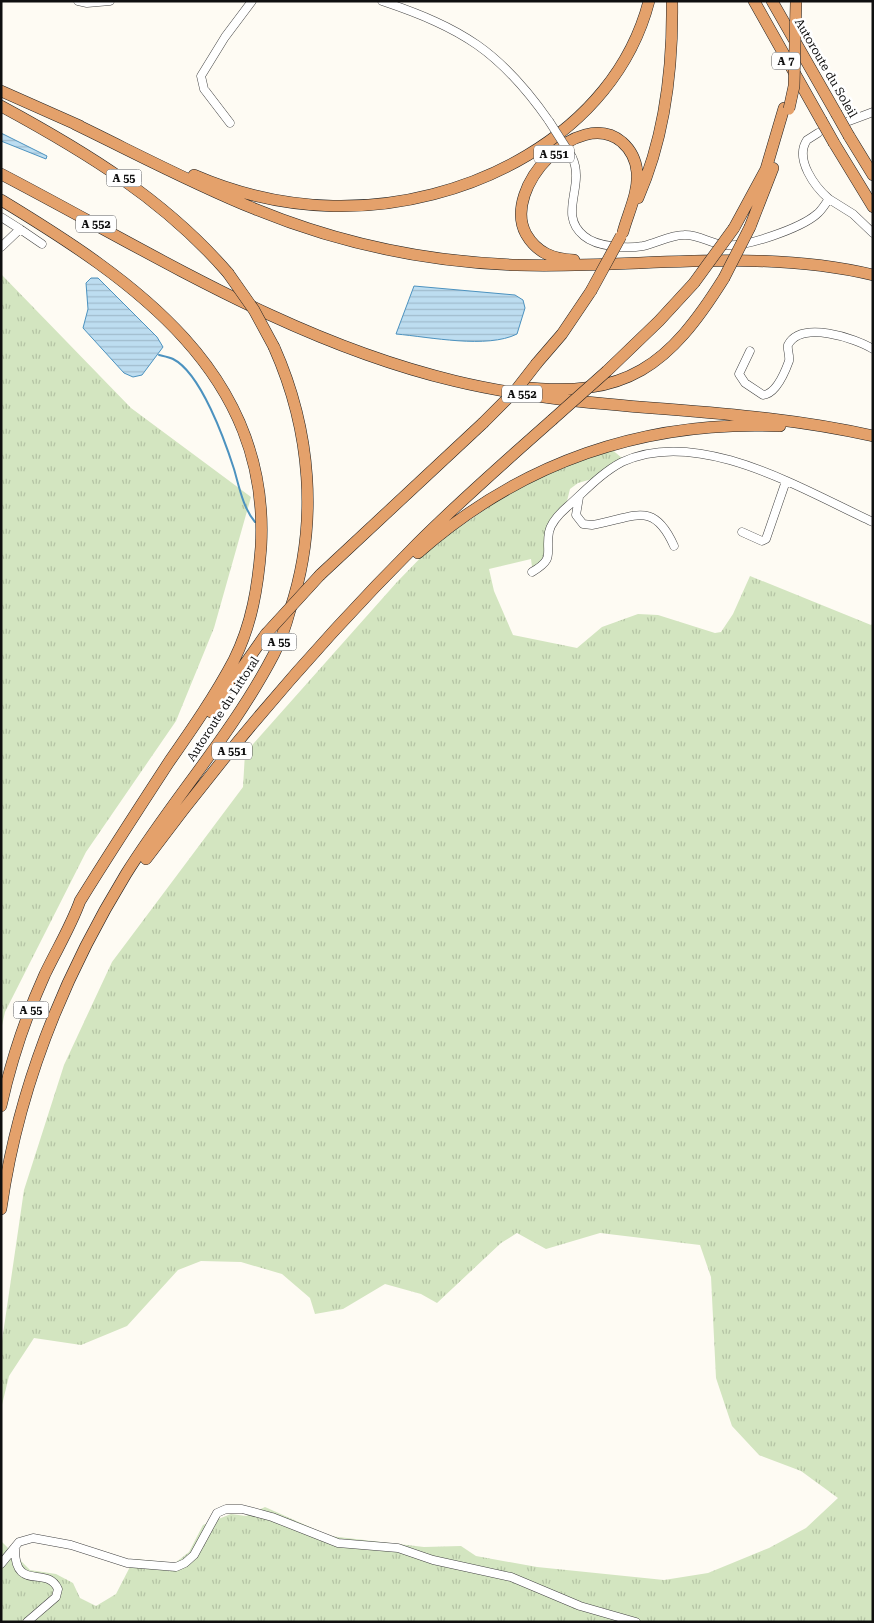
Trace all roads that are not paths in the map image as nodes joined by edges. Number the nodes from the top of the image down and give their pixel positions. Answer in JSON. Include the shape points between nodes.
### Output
{"nodes":[{"id":1,"x":78,"y":1,"type":"edge"},
{"id":2,"x":110,"y":1,"type":"edge"},
{"id":3,"x":252,"y":1,"type":"edge"},
{"id":4,"x":382,"y":1,"type":"edge"},
{"id":5,"x":649,"y":1,"type":"edge"},
{"id":6,"x":672,"y":1,"type":"edge"},
{"id":7,"x":754,"y":1,"type":"edge"},
{"id":8,"x":772,"y":1,"type":"edge"},
{"id":9,"x":796,"y":2,"type":"edge"},
{"id":10,"x":1,"y":91,"type":"edge"},
{"id":11,"x":1,"y":106,"type":"edge"},
{"id":12,"x":787,"y":109,"type":"junction"},
{"id":13,"x":873,"y":112,"type":"edge"},
{"id":14,"x":850,"y":121,"type":"dead end"},
{"id":15,"x":230,"y":123,"type":"dead end"},
{"id":16,"x":75,"y":124,"type":"junction"},
{"id":17,"x":818,"y":133,"type":"dead end"},
{"id":18,"x":1,"y":174,"type":"edge"},
{"id":19,"x":873,"y":175,"type":"edge"},
{"id":20,"x":828,"y":199,"type":"junction"},
{"id":21,"x":1,"y":200,"type":"edge"},
{"id":22,"x":873,"y":206,"type":"edge"},
{"id":23,"x":1,"y":217,"type":"edge"},
{"id":24,"x":20,"y":230,"type":"junction"},
{"id":25,"x":873,"y":233,"type":"edge"},
{"id":26,"x":622,"y":234,"type":"junction"},
{"id":27,"x":42,"y":244,"type":"dead end"},
{"id":28,"x":1,"y":247,"type":"edge"},
{"id":29,"x":668,"y":263,"type":"junction"},
{"id":30,"x":873,"y":275,"type":"edge"},
{"id":31,"x":191,"y":276,"type":"junction"},
{"id":32,"x":873,"y":349,"type":"edge"},
{"id":33,"x":750,"y":351,"type":"dead end"},
{"id":34,"x":873,"y":436,"type":"edge"},
{"id":35,"x":786,"y":481,"type":"junction"},
{"id":36,"x":579,"y":497,"type":"junction"},
{"id":37,"x":873,"y":522,"type":"edge"},
{"id":38,"x":742,"y":532,"type":"dead end"},
{"id":39,"x":674,"y":546,"type":"dead end"},
{"id":40,"x":532,"y":572,"type":"dead end"},
{"id":41,"x":355,"y":608,"type":"junction"},
{"id":42,"x":114,"y":897,"type":"junction"},
{"id":43,"x":73,"y":920,"type":"junction"},
{"id":44,"x":1,"y":1106,"type":"edge"},
{"id":45,"x":1,"y":1209,"type":"edge"},
{"id":46,"x":15,"y":1547,"type":"junction"},
{"id":47,"x":1,"y":1564,"type":"edge"},
{"id":48,"x":28,"y":1622,"type":"edge"},
{"id":49,"x":636,"y":1622,"type":"edge"}],
"edges":[{"from":1,"to":2,"type":"street"},
{"from":3,"to":15,"type":"street","via":[[201,76],[204,89]]},
{"from":4,"to":20,"type":"street","bridge":true,"via":[[446,26],[480,45],[513,74],[572,158],[577,172],[572,216],[585,238],[603,244],[642,246],[686,234],[726,246],[750,244],[813,217]]},
{"from":5,"to":16,"type":"highway","via":[[634,44],[620,70],[574,121],[524,158],[457,187],[419,198],[333,206],[251,195],[197,177]]},
{"from":6,"to":26,"type":"highway","number":"A 551","via":[[672,42],[662,117],[644,184]]},
{"from":7,"to":22,"type":"highway","number":"A 7","bridge":true},
{"from":8,"to":19,"type":"highway","name":"Autoroute du Soleil","number":"A 7","bridge":true},
{"from":9,"to":12,"type":"highway","number":"A 551","bridge":true,"via":[[794,86]]},
{"from":10,"to":16,"type":"highway"},
{"from":11,"to":42,"type":"highway","name":"Autoroute du Littoral","number":"A 55","bridge":true,"via":[[123,178],[177,220],[228,273],[254,310],[274,347],[290,387],[306,463],[307,532],[297,590],[276,651],[255,688]]},
{"from":12,"to":31,"type":"highway","number":"A 551","bridge":true,"via":[[771,174],[750,227],[724,278],[683,336],[648,368],[618,382],[574,389],[538,389],[454,376],[389,358],[316,331]]},
{"from":12,"to":41,"type":"highway","number":"A 551","bridge":true,"via":[[766,169],[734,228],[694,283],[607,371],[436,526]]},
{"from":13,"to":14,"type":"street"},
{"from":16,"to":29,"type":"highway","via":[[257,210],[337,237],[386,249],[445,260],[515,265],[586,267]]},
{"from":17,"to":20,"type":"street","via":[[806,141],[804,157],[814,185]]},
{"from":18,"to":31,"type":"highway","number":"A 552"},
{"from":20,"to":25,"type":"street","via":[[854,214]]},
{"from":21,"to":43,"type":"highway","name":"Autoroute du Littoral","number":"A 55","via":[[109,271],[182,334],[216,377],[234,408],[250,449],[260,503],[262,527],[256,593],[247,628],[234,659],[80,900]]},
{"from":23,"to":24,"type":"street"},
{"from":24,"to":27,"type":"street"},
{"from":24,"to":28,"type":"street"},
{"from":26,"to":29,"type":"highway","number":"A 551","via":[[635,193],[637,173],[631,152],[617,138],[598,132],[576,138],[558,150],[530,180],[523,198],[521,217],[530,240],[543,253],[567,260]]},
{"from":26,"to":43,"type":"highway","number":"A 551","bridge":true,"via":[[591,291],[538,363],[483,423],[320,575],[266,634]]},
{"from":29,"to":30,"type":"highway","via":[[788,263]]},
{"from":31,"to":34,"type":"highway","number":"A 552","via":[[272,318],[344,348],[394,366],[455,381],[560,400],[763,417]]},
{"from":32,"to":33,"type":"street","via":[[823,333],[796,336],[788,345],[788,361],[776,387],[763,395],[745,384],[740,374]]},
{"from":34,"to":41,"type":"highway","number":"A 552","via":[[746,424],[653,434],[595,450],[551,466],[494,495],[433,540]]},
{"from":35,"to":36,"type":"street","via":[[717,458],[678,451],[662,452],[620,464],[602,475]]},
{"from":35,"to":37,"type":"street"},
{"from":35,"to":38,"type":"street","via":[[766,539],[762,542]]},
{"from":36,"to":39,"type":"street","via":[[576,515],[584,524],[592,526],[647,515],[659,520]]},
{"from":36,"to":40,"type":"street","via":[[551,525],[549,557]]},
{"from":41,"to":42,"type":"highway","number":"A 551","via":[[253,726]]},
{"from":42,"to":45,"type":"highway","name":"Autoroute du Littoral","number":"A 55","via":[[65,988],[40,1049],[19,1117]]},
{"from":43,"to":44,"type":"highway","name":"Autoroute du Littoral","number":"A 55","via":[[45,975],[20,1037]]},
{"from":46,"to":47,"type":"street"},
{"from":46,"to":48,"type":"street","via":[[15,1563],[19,1570],[51,1581],[58,1588],[56,1597]]},
{"from":46,"to":49,"type":"street","via":[[25,1538],[33,1538],[70,1545],[127,1563],[176,1566],[194,1555],[217,1513],[226,1509],[242,1509],[338,1543],[398,1548],[434,1560],[511,1577],[580,1606]]}]}
